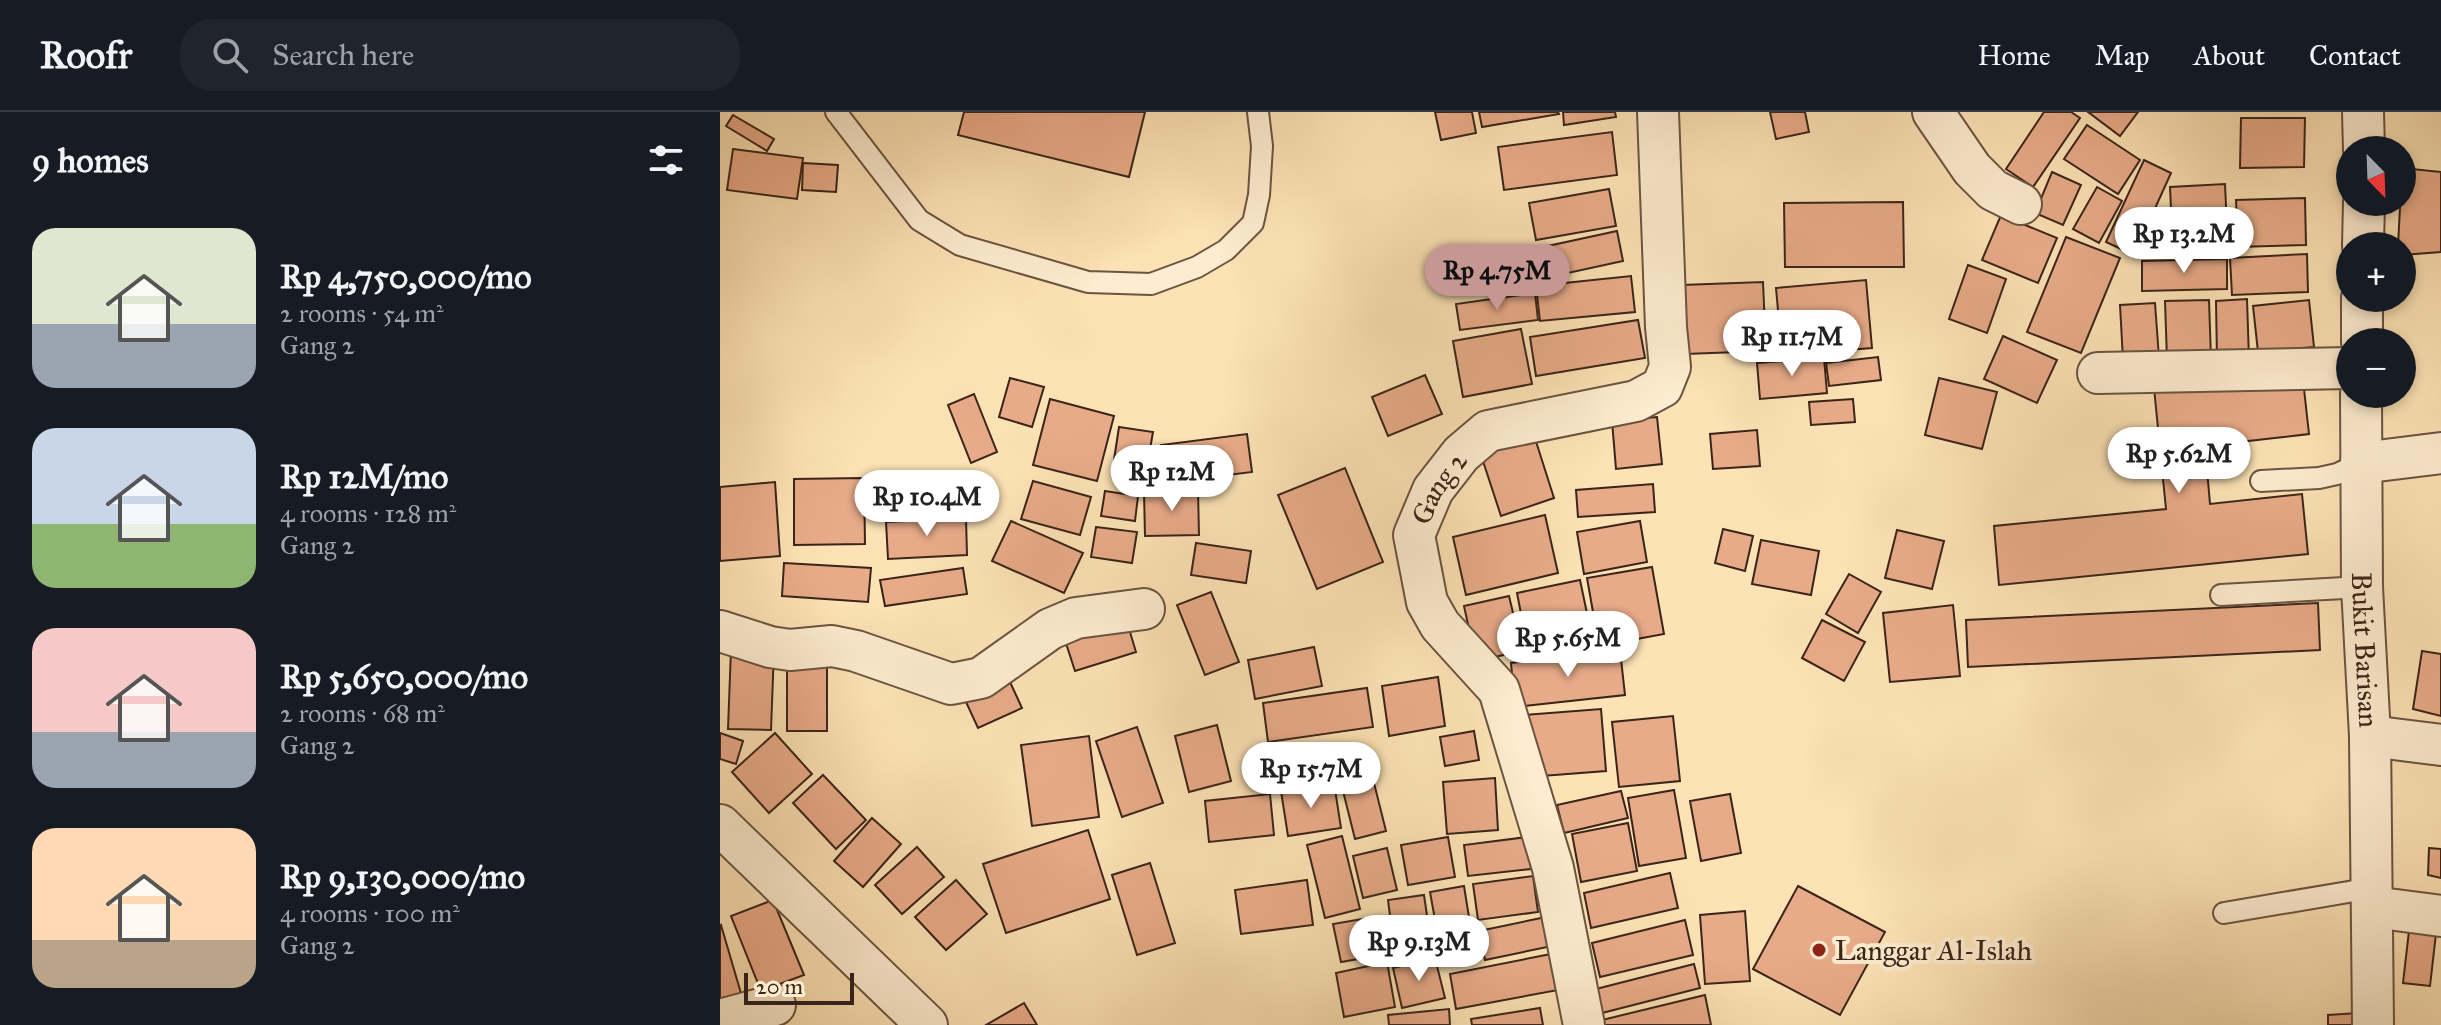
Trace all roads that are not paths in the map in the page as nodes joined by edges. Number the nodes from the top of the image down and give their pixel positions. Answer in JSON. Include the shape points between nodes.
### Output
{"nodes":[{"id":1,"x":836,"y":112,"type":"edge"},
{"id":2,"x":1258,"y":112,"type":"edge"},
{"id":3,"x":1658,"y":112,"type":"edge"},
{"id":4,"x":1933,"y":112,"type":"edge"},
{"id":5,"x":2363,"y":112,"type":"edge"},
{"id":6,"x":2364,"y":136,"type":"edge"},
{"id":7,"x":2021,"y":204,"type":"dead end"},
{"id":8,"x":2336,"y":368,"type":"edge"},
{"id":9,"x":2098,"y":373,"type":"dead end"},
{"id":10,"x":2361,"y":408,"type":"edge"},
{"id":11,"x":2441,"y":453,"type":"edge"},
{"id":12,"x":2361,"y":463,"type":"junction"},
{"id":13,"x":2261,"y":481,"type":"dead end"},
{"id":14,"x":2362,"y":587,"type":"junction"},
{"id":15,"x":2221,"y":595,"type":"dead end"},
{"id":16,"x":1144,"y":609,"type":"dead end"},
{"id":17,"x":720,"y":631,"type":"edge"},
{"id":18,"x":2370,"y":736,"type":"junction"},
{"id":19,"x":2441,"y":745,"type":"edge"},
{"id":20,"x":720,"y":825,"type":"edge"},
{"id":21,"x":2372,"y":898,"type":"junction"},
{"id":22,"x":2224,"y":913,"type":"dead end"},
{"id":23,"x":2441,"y":916,"type":"edge"},
{"id":24,"x":775,"y":1005,"type":"dead end"},
{"id":25,"x":720,"y":1020,"type":"edge"},
{"id":26,"x":927,"y":1025,"type":"edge"},
{"id":27,"x":1584,"y":1025,"type":"edge"},
{"id":28,"x":2373,"y":1025,"type":"edge"}],
"edges":[{"from":1,"to":2,"type":"lane","via":[[919,220],[960,245],[1088,282],[1151,284],[1226,250],[1253,223],[1262,146]]},
{"from":3,"to":27,"type":"street","name":"Gang 2","via":[[1670,367],[1662,387],[1636,401],[1488,431],[1461,454],[1433,490],[1414,535],[1427,602],[1440,625],[1499,690],[1553,868]]},
{"from":4,"to":7,"type":"street","via":[[1972,169],[1993,190]]},
{"from":5,"to":6,"type":"street"},
{"from":8,"to":9,"type":"street"},
{"from":10,"to":12,"type":"street","name":"Bukit Barisan"},
{"from":11,"to":12,"type":"street"},
{"from":12,"to":13,"type":"lane","via":[[2319,478]]},
{"from":12,"to":14,"type":"street","name":"Bukit Barisan"},
{"from":14,"to":15,"type":"lane"},
{"from":14,"to":18,"type":"street","name":"Bukit Barisan"},
{"from":16,"to":17,"type":"street","via":[[1076,618],[1050,629],[981,678],[951,684],[844,648],[790,650]]},
{"from":18,"to":19,"type":"street"},
{"from":18,"to":21,"type":"street","name":"Bukit Barisan"},
{"from":20,"to":26,"type":"street"},
{"from":21,"to":22,"type":"lane"},
{"from":21,"to":23,"type":"street"},
{"from":21,"to":28,"type":"street","name":"Bukit Barisan"},
{"from":24,"to":25,"type":"street"}]}
